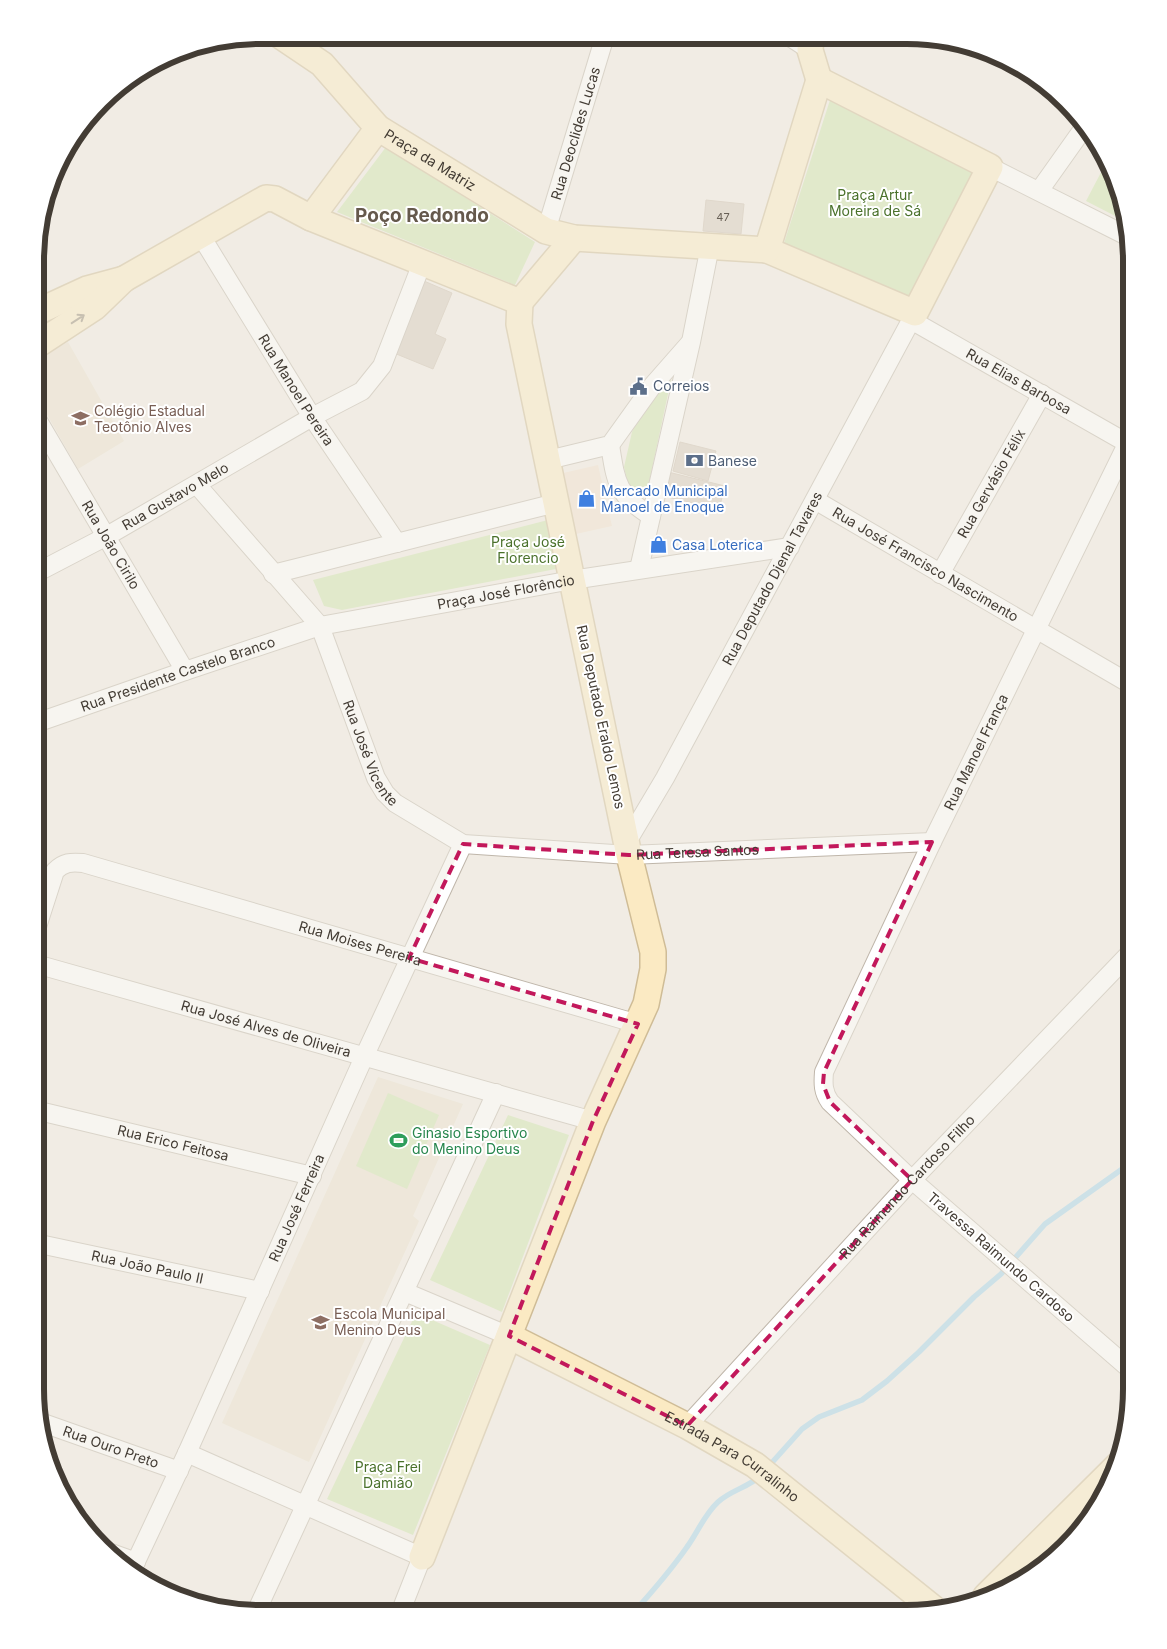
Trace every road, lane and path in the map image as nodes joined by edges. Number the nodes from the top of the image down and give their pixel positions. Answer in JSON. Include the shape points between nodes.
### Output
{"nodes":[{"id":1,"x":292,"y":44,"type":"edge"},
{"id":2,"x":312,"y":44,"type":"edge"},
{"id":3,"x":603,"y":44,"type":"edge"},
{"id":4,"x":805,"y":44,"type":"edge"},
{"id":5,"x":322,"y":64,"type":"junction"},
{"id":6,"x":819,"y":80,"type":"junction"},
{"id":7,"x":378,"y":128,"type":"junction"},
{"id":8,"x":1082,"y":133,"type":"edge"},
{"id":9,"x":990,"y":167,"type":"junction"},
{"id":10,"x":1039,"y":191,"type":"junction"},
{"id":11,"x":311,"y":218,"type":"junction"},
{"id":12,"x":546,"y":230,"type":"junction"},
{"id":13,"x":1121,"y":234,"type":"edge"},
{"id":14,"x":201,"y":236,"type":"junction"},
{"id":15,"x":574,"y":238,"type":"junction"},
{"id":16,"x":710,"y":246,"type":"junction"},
{"id":17,"x":766,"y":250,"type":"junction"},
{"id":18,"x":422,"y":263,"type":"junction"},
{"id":19,"x":124,"y":279,"type":"junction"},
{"id":20,"x":520,"y":302,"type":"junction"},
{"id":21,"x":44,"y":309,"type":"edge"},
{"id":22,"x":913,"y":316,"type":"junction"},
{"id":23,"x":44,"y":340,"type":"edge"},
{"id":24,"x":691,"y":342,"type":"junction"},
{"id":25,"x":1042,"y":394,"type":"junction"},
{"id":26,"x":312,"y":417,"type":"junction"},
{"id":27,"x":44,"y":431,"type":"edge"},
{"id":28,"x":1123,"y":435,"type":"edge"},
{"id":29,"x":610,"y":445,"type":"junction"},
{"id":30,"x":1123,"y":453,"type":"edge"},
{"id":31,"x":548,"y":460,"type":"junction"},
{"id":32,"x":197,"y":485,"type":"junction"},
{"id":33,"x":815,"y":500,"type":"junction"},
{"id":34,"x":556,"y":502,"type":"junction"},
{"id":35,"x":651,"y":516,"type":"junction"},
{"id":36,"x":107,"y":536,"type":"junction"},
{"id":37,"x":396,"y":543,"type":"junction"},
{"id":38,"x":790,"y":547,"type":"junction"},
{"id":39,"x":44,"y":569,"type":"edge"},
{"id":40,"x":639,"y":569,"type":"junction"},
{"id":41,"x":273,"y":574,"type":"junction"},
{"id":42,"x":940,"y":574,"type":"junction"},
{"id":43,"x":572,"y":580,"type":"junction"},
{"id":44,"x":320,"y":626,"type":"junction"},
{"id":45,"x":1035,"y":629,"type":"junction"},
{"id":46,"x":185,"y":670,"type":"junction"},
{"id":47,"x":1123,"y":680,"type":"edge"},
{"id":48,"x":44,"y":721,"type":"edge"},
{"id":49,"x":932,"y":842,"type":"junction"},
{"id":50,"x":463,"y":844,"type":"junction"},
{"id":51,"x":628,"y":849,"type":"junction"},
{"id":52,"x":44,"y":906,"type":"edge"},
{"id":53,"x":409,"y":958,"type":"junction"},
{"id":54,"x":1123,"y":960,"type":"edge"},
{"id":55,"x":44,"y":966,"type":"edge"},
{"id":56,"x":638,"y":1024,"type":"junction"},
{"id":57,"x":364,"y":1057,"type":"junction"},
{"id":58,"x":824,"y":1072,"type":"joint"},
{"id":59,"x":496,"y":1093,"type":"junction"},
{"id":60,"x":44,"y":1112,"type":"edge"},
{"id":61,"x":593,"y":1121,"type":"junction"},
{"id":62,"x":312,"y":1176,"type":"junction"},
{"id":63,"x":912,"y":1180,"type":"junction"},
{"id":64,"x":44,"y":1245,"type":"edge"},
{"id":65,"x":260,"y":1291,"type":"junction"},
{"id":66,"x":405,"y":1292,"type":"junction"},
{"id":67,"x":509,"y":1336,"type":"junction"},
{"id":68,"x":1123,"y":1363,"type":"edge"},
{"id":69,"x":47,"y":1424,"type":"edge"},
{"id":70,"x":687,"y":1426,"type":"junction"},
{"id":71,"x":188,"y":1453,"type":"junction"},
{"id":72,"x":179,"y":1470,"type":"junction"},
{"id":73,"x":1103,"y":1481,"type":"edge"},
{"id":74,"x":304,"y":1506,"type":"junction"},
{"id":75,"x":422,"y":1557,"type":"junction"},
{"id":76,"x":134,"y":1565,"type":"edge"},
{"id":77,"x":996,"y":1586,"type":"edge"},
{"id":78,"x":928,"y":1604,"type":"edge"},
{"id":79,"x":259,"y":1605,"type":"edge"},
{"id":80,"x":403,"y":1605,"type":"edge"}],
"edges":[{"from":1,"to":5,"type":"street"},
{"from":2,"to":5,"type":"street"},
{"from":3,"to":12,"type":"street","name":"Rua Deoclides Lucas"},
{"from":4,"to":6,"type":"street"},
{"from":5,"to":7,"type":"street"},
{"from":6,"to":9,"type":"street"},
{"from":6,"to":17,"type":"street"},
{"from":7,"to":11,"type":"street","name":"Praça da Matriz"},
{"from":7,"to":12,"type":"street","name":"Praça da Matriz"},
{"from":8,"to":10,"type":"street"},
{"from":9,"to":10,"type":"street"},
{"from":9,"to":22,"type":"street"},
{"from":10,"to":13,"type":"street"},
{"from":11,"to":14,"type":"street","via":[[275,199],[266,198]]},
{"from":11,"to":18,"type":"street"},
{"from":12,"to":15,"type":"street","name":"Praça da Matriz"},
{"from":14,"to":19,"type":"street"},
{"from":14,"to":26,"type":"street","name":"Rua Manoel Pereira"},
{"from":15,"to":16,"type":"street","name":"Praça da Matriz"},
{"from":15,"to":20,"type":"street"},
{"from":16,"to":17,"type":"street","name":"Praça da Matriz"},
{"from":16,"to":24,"type":"street"},
{"from":17,"to":22,"type":"street"},
{"from":18,"to":20,"type":"street"},
{"from":18,"to":26,"type":"street","name":"Rua Gustavo Melo","via":[[376,376],[362,391]]},
{"from":19,"to":21,"type":"street","via":[[87,289]]},
{"from":23,"to":19,"type":"street","one_way":true,"via":[[95,307]]},
{"from":20,"to":31,"type":"street","via":[[519,324]]},
{"from":22,"to":25,"type":"street","name":"Rua Elias Barbosa"},
{"from":22,"to":33,"type":"street","name":"Rua Deputado Djenal Tavares"},
{"from":24,"to":29,"type":"street","via":[[653,384]]},
{"from":24,"to":35,"type":"street"},
{"from":25,"to":28,"type":"street","name":"Rua Elias Barbosa"},
{"from":25,"to":42,"type":"street","name":"Rua Gervásio Félix"},
{"from":26,"to":32,"type":"street","name":"Rua Gustavo Melo"},
{"from":26,"to":37,"type":"street","name":"Rua Manoel Pereira"},
{"from":27,"to":36,"type":"street","name":"Rua João Cirilo"},
{"from":29,"to":31,"type":"street"},
{"from":29,"to":35,"type":"street","via":[[615,473],[624,496]]},
{"from":30,"to":45,"type":"street","name":"Rua Manoel França"},
{"from":31,"to":34,"type":"street"},
{"from":32,"to":36,"type":"street","name":"Rua Gustavo Melo"},
{"from":32,"to":41,"type":"street"},
{"from":33,"to":38,"type":"street","name":"Rua Deputado Djenal Tavares"},
{"from":33,"to":42,"type":"street","name":"Rua José Francisco Nascimento"},
{"from":34,"to":37,"type":"street"},
{"from":34,"to":43,"type":"street","name":"Praça José Florêncio"},
{"from":35,"to":40,"type":"street"},
{"from":36,"to":39,"type":"street","name":"Rua Gustavo Melo"},
{"from":36,"to":46,"type":"street","name":"Rua João Cirilo"},
{"from":37,"to":41,"type":"street"},
{"from":38,"to":40,"type":"street"},
{"from":38,"to":51,"type":"street","name":"Rua Deputado Djenal Tavares"},
{"from":40,"to":43,"type":"street"},
{"from":41,"to":44,"type":"street"},
{"from":42,"to":45,"type":"street","name":"Rua José Francisco Nascimento"},
{"from":43,"to":44,"type":"street","name":"Praça José Florêncio"},
{"from":43,"to":51,"type":"street","name":"Rua Deputado Eraldo Lemos"},
{"from":44,"to":46,"type":"street","name":"Rua Presidente Castelo Branco"},
{"from":44,"to":50,"type":"street","name":"Rua José Vicente","via":[[384,793]]},
{"from":45,"to":47,"type":"street","name":"Rua José Francisco Nascimento"},
{"from":45,"to":49,"type":"street","name":"Rua Manoel França"},
{"from":46,"to":48,"type":"street","name":"Rua Presidente Castelo Branco"},
{"from":49,"to":51,"type":"street","name":"Rua Teresa Santos"},
{"from":49,"to":58,"type":"street","name":"Rua Manoel França"},
{"from":50,"to":51,"type":"street","name":"Rua Teresa Santos"},
{"from":50,"to":53,"type":"street","name":"Rua José Ferreira"},
{"from":51,"to":56,"type":"street","name":"Rua Deputado Eraldo Lemos","via":[[653,952],[651,987]]},
{"from":52,"to":53,"type":"street","name":"Rua Moises Pereira","via":[[61,865],[83,863]]},
{"from":53,"to":56,"type":"street","name":"Rua Moises Pereira"},
{"from":53,"to":57,"type":"street","name":"Rua José Ferreira"},
{"from":54,"to":63,"type":"street","name":"Rua Raimundo Cardoso Filho"},
{"from":55,"to":57,"type":"street","name":"Rua José Alves de Oliveira"},
{"from":56,"to":61,"type":"street"},
{"from":57,"to":59,"type":"street","name":"Rua José Alves de Oliveira"},
{"from":57,"to":62,"type":"street","name":"Rua José Ferreira"},
{"from":58,"to":63,"type":"street","name":"Travessa Raimundo Cardoso","via":[[824,1094],[830,1102]]},
{"from":59,"to":61,"type":"street"},
{"from":59,"to":66,"type":"street"},
{"from":60,"to":62,"type":"street","name":"Rua Erico Feitosa"},
{"from":61,"to":67,"type":"street"},
{"from":62,"to":65,"type":"street","name":"Rua José Ferreira"},
{"from":63,"to":68,"type":"street","name":"Travessa Raimundo Cardoso"},
{"from":63,"to":70,"type":"street","name":"Rua Raimundo Cardoso Filho"},
{"from":64,"to":65,"type":"street","name":"Rua João Paulo II"},
{"from":65,"to":71,"type":"street","name":"Rua José Ferreira"},
{"from":66,"to":67,"type":"street"},
{"from":66,"to":74,"type":"street"},
{"from":67,"to":70,"type":"street","name":"Estrada Para Curralinho"},
{"from":67,"to":75,"type":"street"},
{"from":69,"to":72,"type":"street","name":"Rua Ouro Preto"},
{"from":70,"to":78,"type":"street","name":"Estrada Para Curralinho","via":[[776,1481]]},
{"from":71,"to":72,"type":"street","name":"Rua José Ferreira"},
{"from":71,"to":74,"type":"street"},
{"from":72,"to":76,"type":"street","name":"Rua José Ferreira"},
{"from":73,"to":77,"type":"street"},
{"from":74,"to":75,"type":"street"},
{"from":74,"to":79,"type":"street"},
{"from":75,"to":80,"type":"street"}]}
